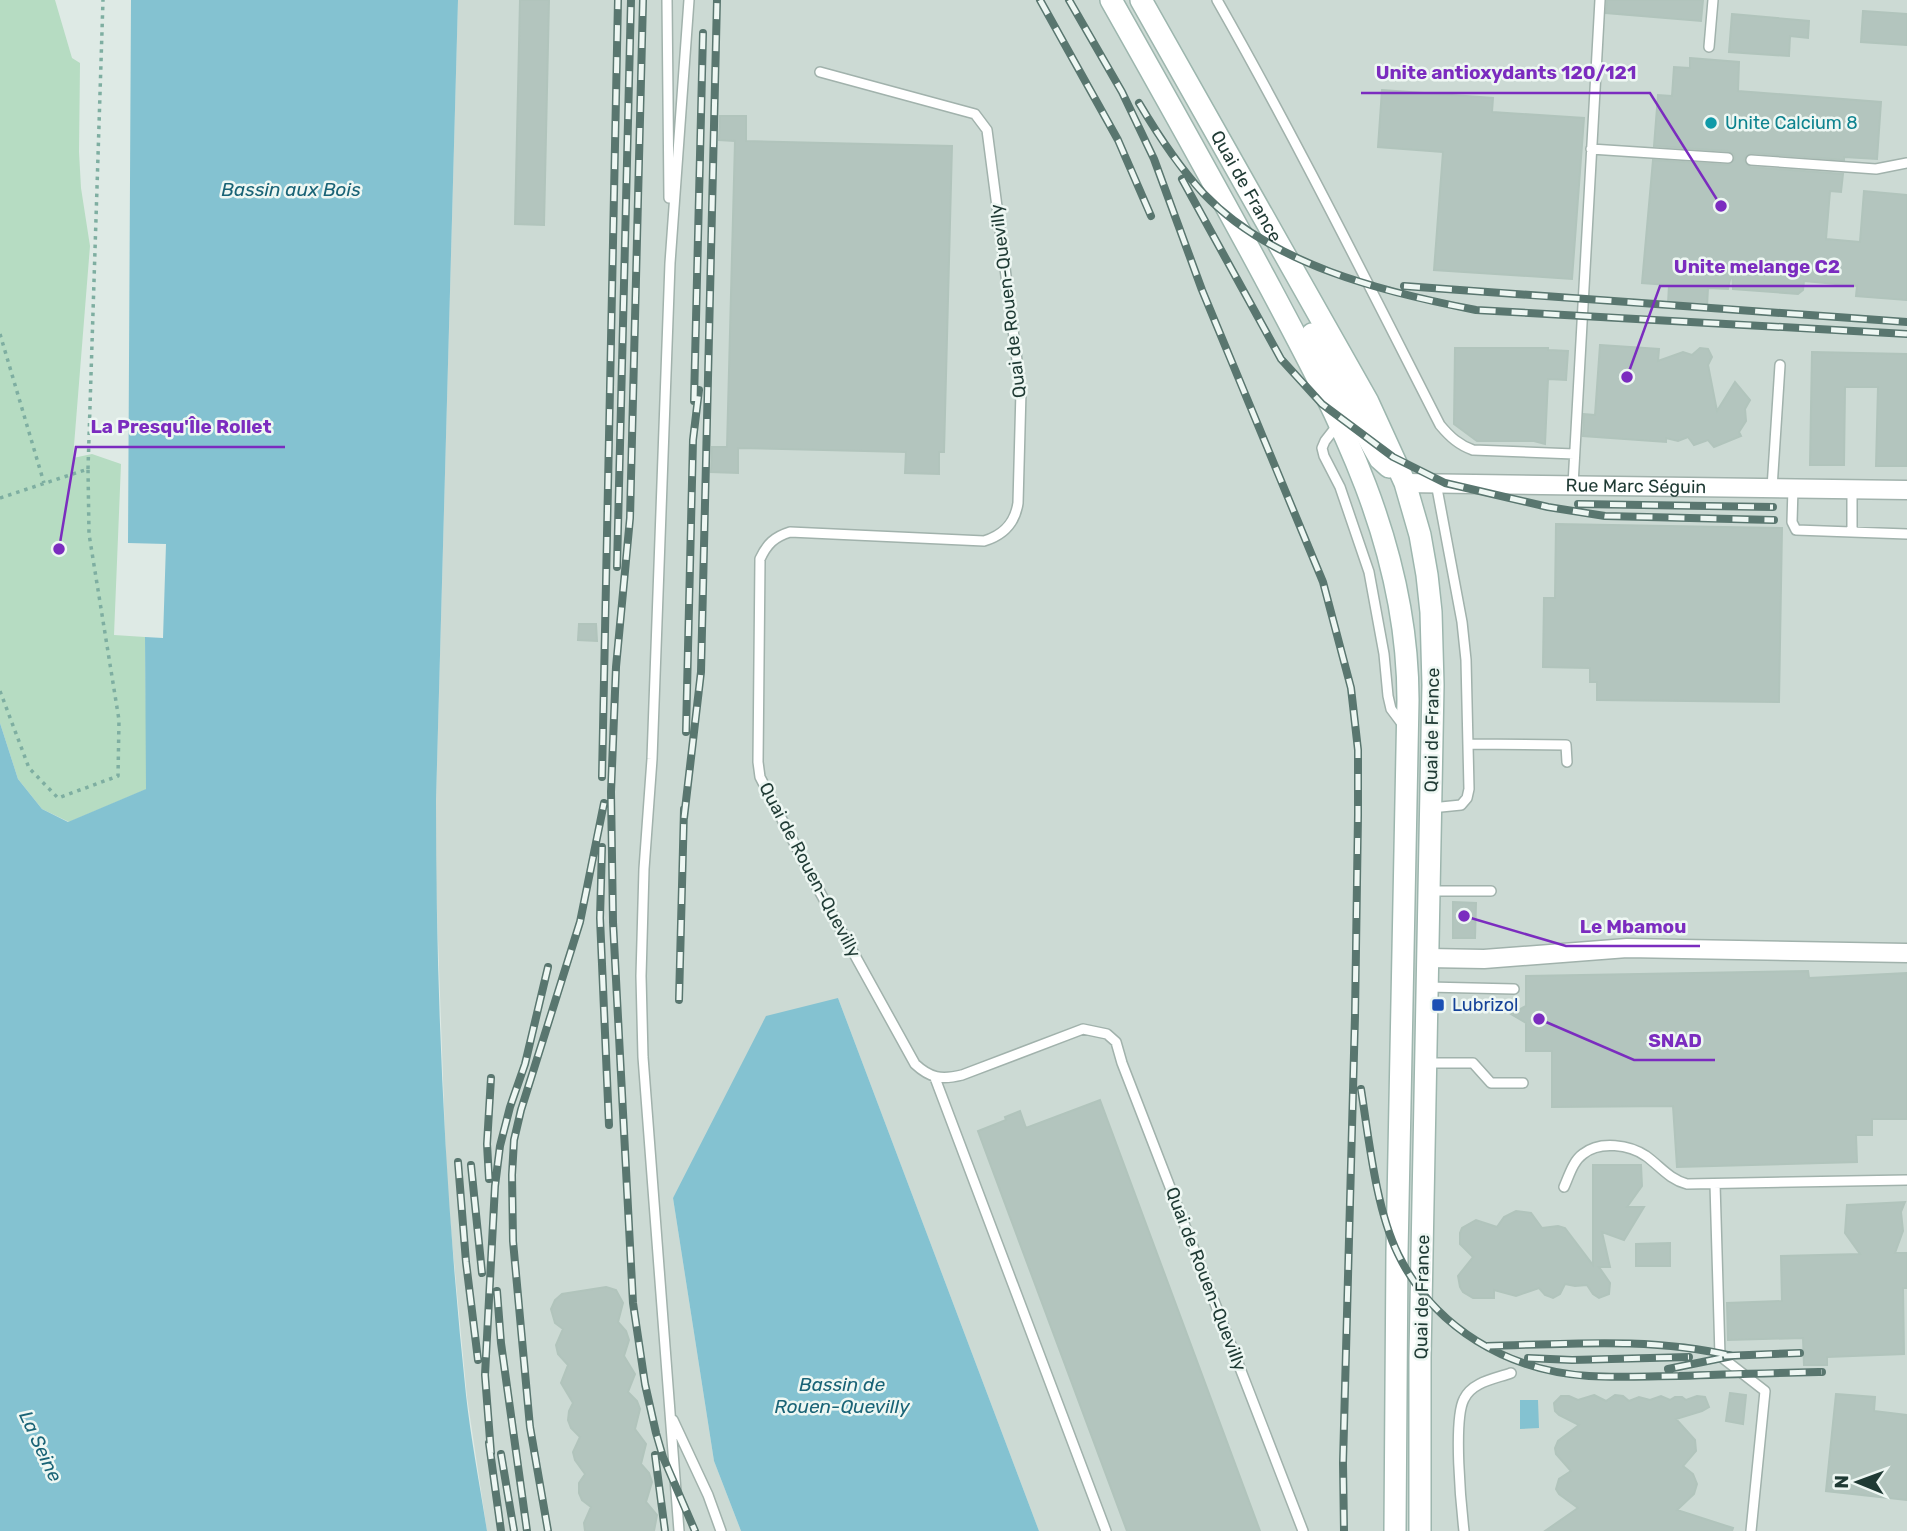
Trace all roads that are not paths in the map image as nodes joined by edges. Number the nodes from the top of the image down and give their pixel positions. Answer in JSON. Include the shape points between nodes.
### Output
{"nodes":[{"id":1,"x":667,"y":0,"type":"edge"},
{"id":2,"x":689,"y":0,"type":"edge"},
{"id":3,"x":1111,"y":0,"type":"edge"},
{"id":4,"x":1141,"y":0,"type":"edge"},
{"id":5,"x":1217,"y":0,"type":"edge"},
{"id":6,"x":1600,"y":0,"type":"edge"},
{"id":7,"x":1713,"y":0,"type":"edge"},
{"id":8,"x":1709,"y":47,"type":"dead end"},
{"id":9,"x":820,"y":72,"type":"dead end"},
{"id":10,"x":1591,"y":149,"type":"junction"},
{"id":11,"x":1728,"y":158,"type":"dead end"},
{"id":12,"x":1751,"y":160,"type":"dead end"},
{"id":13,"x":1907,"y":163,"type":"edge"},
{"id":14,"x":670,"y":263,"type":"junction"},
{"id":15,"x":1264,"y":277,"type":"junction"},
{"id":16,"x":1780,"y":365,"type":"dead end"},
{"id":17,"x":1340,"y":422,"type":"junction"},
{"id":18,"x":1574,"y":454,"type":"junction"},
{"id":19,"x":1405,"y":483,"type":"junction"},
{"id":20,"x":1436,"y":483,"type":"junction"},
{"id":21,"x":1573,"y":485,"type":"junction"},
{"id":22,"x":1772,"y":488,"type":"junction"},
{"id":23,"x":1793,"y":488,"type":"junction"},
{"id":24,"x":1852,"y":489,"type":"junction"},
{"id":25,"x":1907,"y":490,"type":"edge"},
{"id":26,"x":1375,"y":506,"type":"junction"},
{"id":27,"x":1852,"y":533,"type":"junction"},
{"id":28,"x":1907,"y":534,"type":"edge"},
{"id":29,"x":1408,"y":730,"type":"junction"},
{"id":30,"x":1468,"y":744,"type":"junction"},
{"id":31,"x":1567,"y":762,"type":"dead end"},
{"id":32,"x":1432,"y":808,"type":"junction"},
{"id":33,"x":1430,"y":891,"type":"junction"},
{"id":34,"x":1492,"y":891,"type":"dead end"},
{"id":35,"x":1907,"y":953,"type":"edge"},
{"id":36,"x":1429,"y":958,"type":"junction"},
{"id":37,"x":1428,"y":987,"type":"junction"},
{"id":38,"x":1514,"y":989,"type":"dead end"},
{"id":39,"x":1426,"y":1063,"type":"junction"},
{"id":40,"x":935,"y":1077,"type":"junction"},
{"id":41,"x":1523,"y":1083,"type":"dead end"},
{"id":42,"x":1907,"y":1180,"type":"edge"},
{"id":43,"x":1715,"y":1184,"type":"junction"},
{"id":44,"x":1564,"y":1187,"type":"dead end"},
{"id":45,"x":1511,"y":1373,"type":"dead end"},
{"id":46,"x":670,"y":1414,"type":"junction"},
{"id":47,"x":679,"y":1531,"type":"edge"},
{"id":48,"x":721,"y":1531,"type":"edge"},
{"id":49,"x":1106,"y":1531,"type":"edge"},
{"id":50,"x":1303,"y":1531,"type":"edge"},
{"id":51,"x":1395,"y":1531,"type":"edge"},
{"id":52,"x":1420,"y":1531,"type":"edge"},
{"id":53,"x":1464,"y":1531,"type":"edge"},
{"id":54,"x":1751,"y":1531,"type":"edge"}],
"edges":[{"from":1,"to":14,"type":"lane"},
{"from":2,"to":14,"type":"lane"},
{"from":3,"to":15,"type":"main road","name":"Quai de France"},
{"from":4,"to":19,"type":"main road","name":"Quai de France","via":[[1368,402]]},
{"from":5,"to":18,"type":"lane","via":[[1277,105],[1448,436],[1486,452]]},
{"from":6,"to":10,"type":"lane"},
{"from":7,"to":8,"type":"lane"},
{"from":9,"to":40,"type":"lane","name":"Quai de Rouen-Quevilly","via":[[975,114],[982,120],[987,130],[1020,380],[1018,503],[1006,530],[984,541],[790,532],[766,546],[760,559],[760,777],[915,1064]]},
{"from":10,"to":11,"type":"lane"},
{"from":10,"to":18,"type":"lane"},
{"from":12,"to":13,"type":"lane","via":[[1876,169]]},
{"from":14,"to":46,"type":"lane","via":[[641,976]]},
{"from":15,"to":17,"type":"main road","name":"Quai de France"},
{"from":15,"to":19,"type":"main road","via":[[1296,306],[1373,447]]},
{"from":16,"to":22,"type":"lane"},
{"from":17,"to":26,"type":"main road","name":"Quai de France"},
{"from":17,"to":29,"type":"lane","via":[[1322,448],[1369,572],[1391,709]]},
{"from":18,"to":21,"type":"lane"},
{"from":19,"to":20,"type":"street","name":"Rue Marc Séguin"},
{"from":19,"to":26,"type":"main road","via":[[1385,489]]},
{"from":19,"to":32,"type":"main road","name":"Quai de France","via":[[1420,535],[1432,612]]},
{"from":20,"to":21,"type":"street","name":"Rue Marc Séguin"},
{"from":20,"to":30,"type":"lane","via":[[1462,622]]},
{"from":21,"to":22,"type":"street","name":"Rue Marc Séguin"},
{"from":22,"to":23,"type":"street","name":"Rue Marc Séguin"},
{"from":23,"to":24,"type":"street","name":"Rue Marc Séguin"},
{"from":23,"to":27,"type":"lane","via":[[1796,530]]},
{"from":24,"to":25,"type":"street","name":"Rue Marc Séguin"},
{"from":24,"to":27,"type":"lane"},
{"from":26,"to":29,"type":"main road","name":"Quai de France","via":[[1406,636]]},
{"from":27,"to":28,"type":"lane"},
{"from":29,"to":51,"type":"main road","name":"Quai de France"},
{"from":30,"to":31,"type":"lane","via":[[1566,745]]},
{"from":30,"to":32,"type":"lane","via":[[1467,798],[1461,805]]},
{"from":32,"to":33,"type":"main road","name":"Quai de France"},
{"from":33,"to":34,"type":"lane"},
{"from":33,"to":36,"type":"main road","name":"Quai de France"},
{"from":35,"to":36,"type":"street","via":[[1627,948],[1484,959]]},
{"from":36,"to":37,"type":"main road","name":"Quai de France"},
{"from":37,"to":38,"type":"lane"},
{"from":37,"to":39,"type":"main road","name":"Quai de France"},
{"from":39,"to":41,"type":"lane","via":[[1473,1063],[1491,1083]]},
{"from":39,"to":52,"type":"main road","name":"Quai de France"},
{"from":40,"to":49,"type":"lane"},
{"from":40,"to":50,"type":"lane","name":"Quai de Rouen-Quevilly","via":[[961,1075],[1083,1028],[1107,1034],[1116,1042]]},
{"from":42,"to":43,"type":"lane"},
{"from":43,"to":44,"type":"lane","via":[[1674,1180],[1638,1151],[1605,1146],[1583,1153]]},
{"from":43,"to":54,"type":"lane","via":[[1720,1356],[1765,1391]]},
{"from":45,"to":53,"type":"lane","via":[[1478,1384],[1464,1398],[1459,1420]]},
{"from":46,"to":47,"type":"lane"},
{"from":46,"to":48,"type":"lane"}]}
